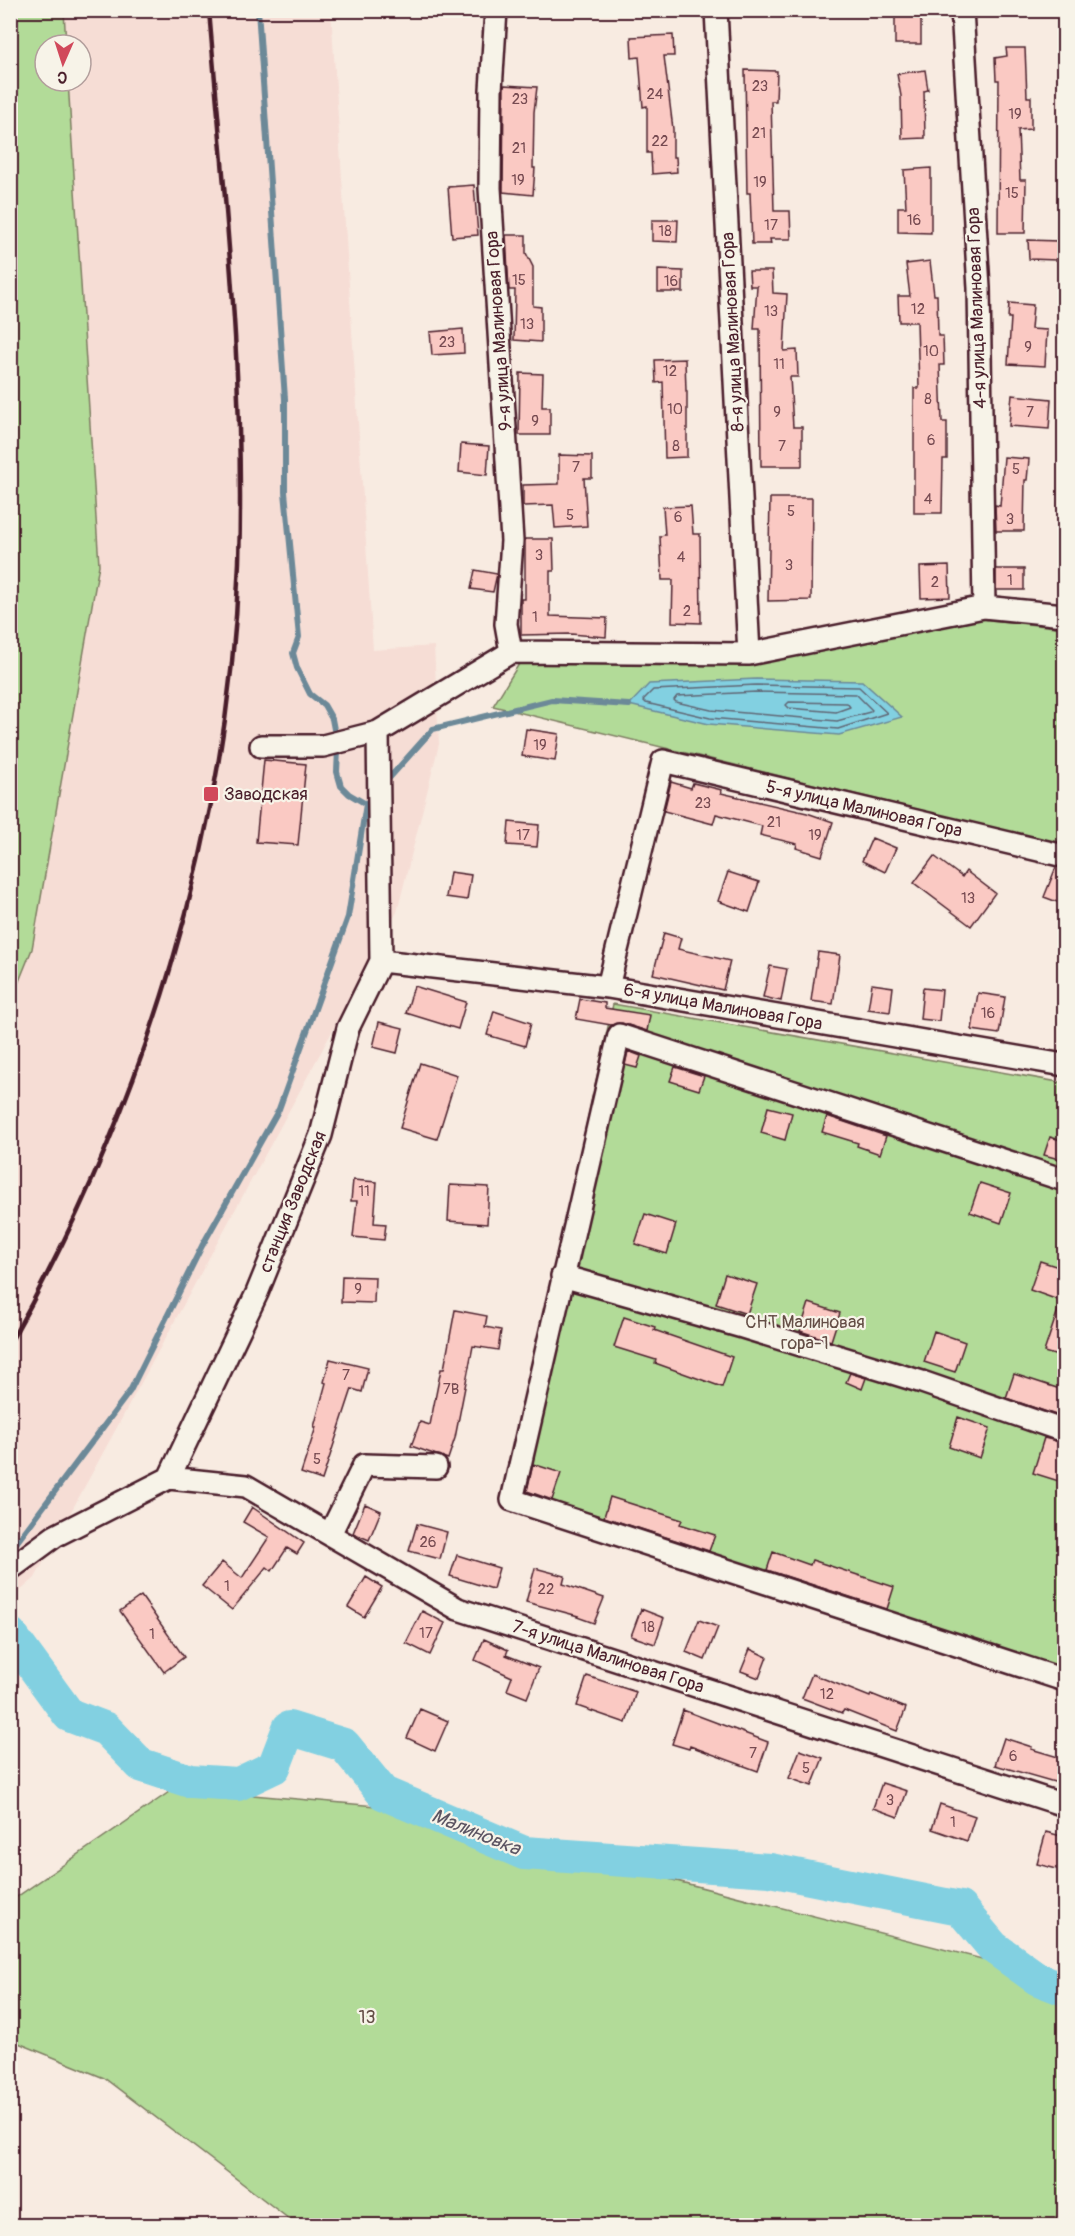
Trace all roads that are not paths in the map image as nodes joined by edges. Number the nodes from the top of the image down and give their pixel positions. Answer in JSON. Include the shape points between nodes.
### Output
{"nodes":[{"id":1,"x":496,"y":10,"type":"edge"},
{"id":2,"x":716,"y":10,"type":"edge"},
{"id":3,"x":962,"y":10,"type":"edge"},
{"id":4,"x":984,"y":607,"type":"junction"},
{"id":5,"x":1065,"y":615,"type":"edge"},
{"id":6,"x":511,"y":652,"type":"junction"},
{"id":7,"x":749,"y":654,"type":"junction"},
{"id":8,"x":378,"y":732,"type":"junction"},
{"id":9,"x":261,"y":746,"type":"dead end"},
{"id":10,"x":1065,"y":856,"type":"edge"},
{"id":11,"x":381,"y":961,"type":"junction"},
{"id":12,"x":608,"y":987,"type":"junction"},
{"id":13,"x":1065,"y":1065,"type":"edge"},
{"id":14,"x":1065,"y":1180,"type":"edge"},
{"id":15,"x":562,"y":1276,"type":"junction"},
{"id":16,"x":1065,"y":1431,"type":"edge"},
{"id":17,"x":436,"y":1467,"type":"dead end"},
{"id":18,"x":169,"y":1478,"type":"junction"},
{"id":19,"x":330,"y":1534,"type":"junction"},
{"id":20,"x":10,"y":1569,"type":"edge"},
{"id":21,"x":1065,"y":1680,"type":"edge"},
{"id":22,"x":1065,"y":1805,"type":"edge"}],
"edges":[{"from":1,"to":6,"type":"street","name":"9-я улица Малиновая Гора","via":[[490,188],[512,541],[506,624]]},
{"from":2,"to":7,"type":"street","name":"8-я улица Малиновая Гора"},
{"from":3,"to":4,"type":"street","name":"4-я улица Малиновая Гора","via":[[979,288]]},
{"from":4,"to":5,"type":"street"},
{"from":4,"to":7,"type":"street"},
{"from":6,"to":7,"type":"street"},
{"from":6,"to":8,"type":"street"},
{"from":8,"to":9,"type":"street","via":[[323,746]]},
{"from":8,"to":11,"type":"street","name":"станция Заводская"},
{"from":10,"to":12,"type":"street","name":"5-я улица Малиновая Гора","via":[[663,761]]},
{"from":11,"to":12,"type":"street","name":"6-я улица Малиновая Гора"},
{"from":11,"to":18,"type":"street","name":"станция Заводская","via":[[348,1028],[321,1136],[257,1293]]},
{"from":12,"to":13,"type":"street","name":"6-я улица Малиновая Гора"},
{"from":14,"to":15,"type":"street","via":[[619,1035]]},
{"from":15,"to":16,"type":"street","via":[[922,1382]]},
{"from":15,"to":21,"type":"street","via":[[512,1500]]},
{"from":17,"to":19,"type":"street","via":[[364,1465]]},
{"from":18,"to":19,"type":"street","name":"7-я улица Малиновая Гора","via":[[246,1486]]},
{"from":18,"to":20,"type":"street","via":[[55,1536]]},
{"from":19,"to":22,"type":"street","name":"7-я улица Малиновая Гора","via":[[458,1609]]}]}
